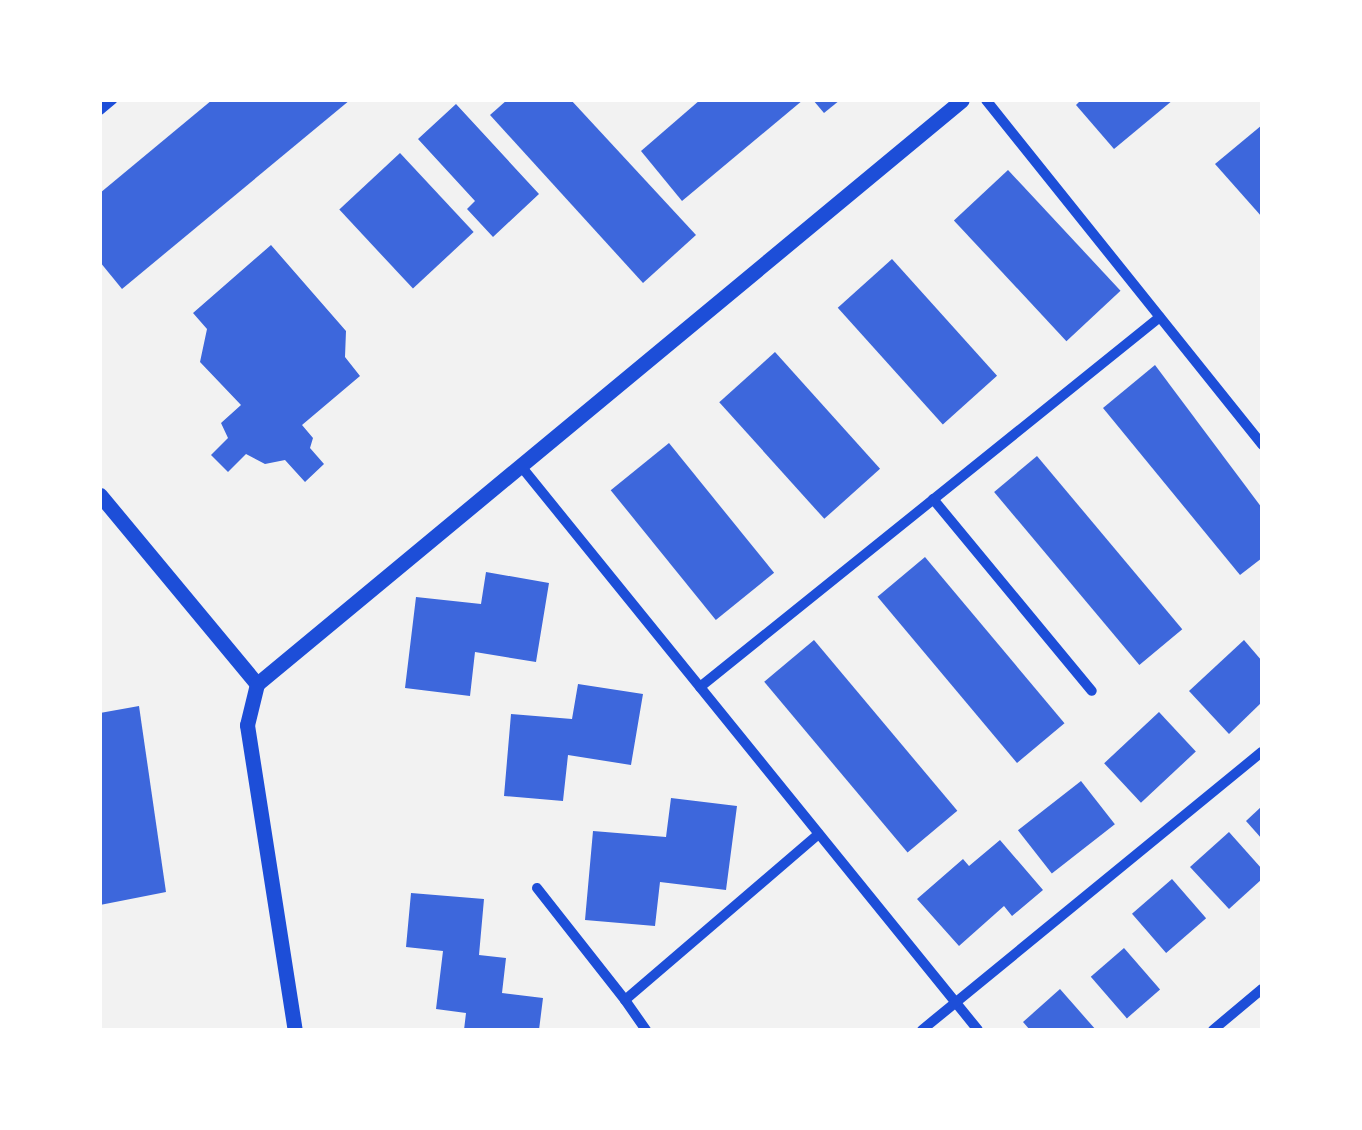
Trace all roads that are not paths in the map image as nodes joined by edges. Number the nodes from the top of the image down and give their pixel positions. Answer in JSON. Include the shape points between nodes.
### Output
{"nodes":[{"id":1,"x":112,"y":100,"type":"edge"},
{"id":2,"x":962,"y":100,"type":"edge"},
{"id":3,"x":986,"y":100,"type":"edge"},
{"id":4,"x":100,"y":110,"type":"edge"},
{"id":5,"x":1160,"y":317,"type":"junction"},
{"id":6,"x":1262,"y":445,"type":"edge"},
{"id":7,"x":520,"y":466,"type":"junction"},
{"id":8,"x":100,"y":495,"type":"edge"},
{"id":9,"x":933,"y":499,"type":"junction"},
{"id":10,"x":256,"y":684,"type":"junction"},
{"id":11,"x":700,"y":687,"type":"junction"},
{"id":12,"x":1092,"y":691,"type":"dead end"},
{"id":13,"x":1262,"y":752,"type":"edge"},
{"id":14,"x":819,"y":834,"type":"junction"},
{"id":15,"x":537,"y":888,"type":"dead end"},
{"id":16,"x":1262,"y":989,"type":"edge"},
{"id":17,"x":625,"y":1000,"type":"junction"},
{"id":18,"x":956,"y":1002,"type":"junction"},
{"id":19,"x":296,"y":1030,"type":"edge"},
{"id":20,"x":646,"y":1030,"type":"edge"},
{"id":21,"x":922,"y":1030,"type":"edge"},
{"id":22,"x":978,"y":1030,"type":"edge"},
{"id":23,"x":1213,"y":1030,"type":"edge"}],
"edges":[{"from":1,"to":4,"type":"street"},
{"from":2,"to":7,"type":"street"},
{"from":3,"to":5,"type":"street"},
{"from":5,"to":6,"type":"street"},
{"from":5,"to":9,"type":"street"},
{"from":7,"to":10,"type":"street"},
{"from":7,"to":11,"type":"street"},
{"from":8,"to":10,"type":"street"},
{"from":9,"to":11,"type":"street"},
{"from":9,"to":12,"type":"street"},
{"from":10,"to":19,"type":"street","via":[[247,725]]},
{"from":11,"to":14,"type":"street"},
{"from":13,"to":18,"type":"street"},
{"from":14,"to":17,"type":"street"},
{"from":14,"to":18,"type":"street"},
{"from":15,"to":17,"type":"street"},
{"from":16,"to":23,"type":"street"},
{"from":17,"to":20,"type":"street"},
{"from":18,"to":21,"type":"street"},
{"from":18,"to":22,"type":"street"}]}
